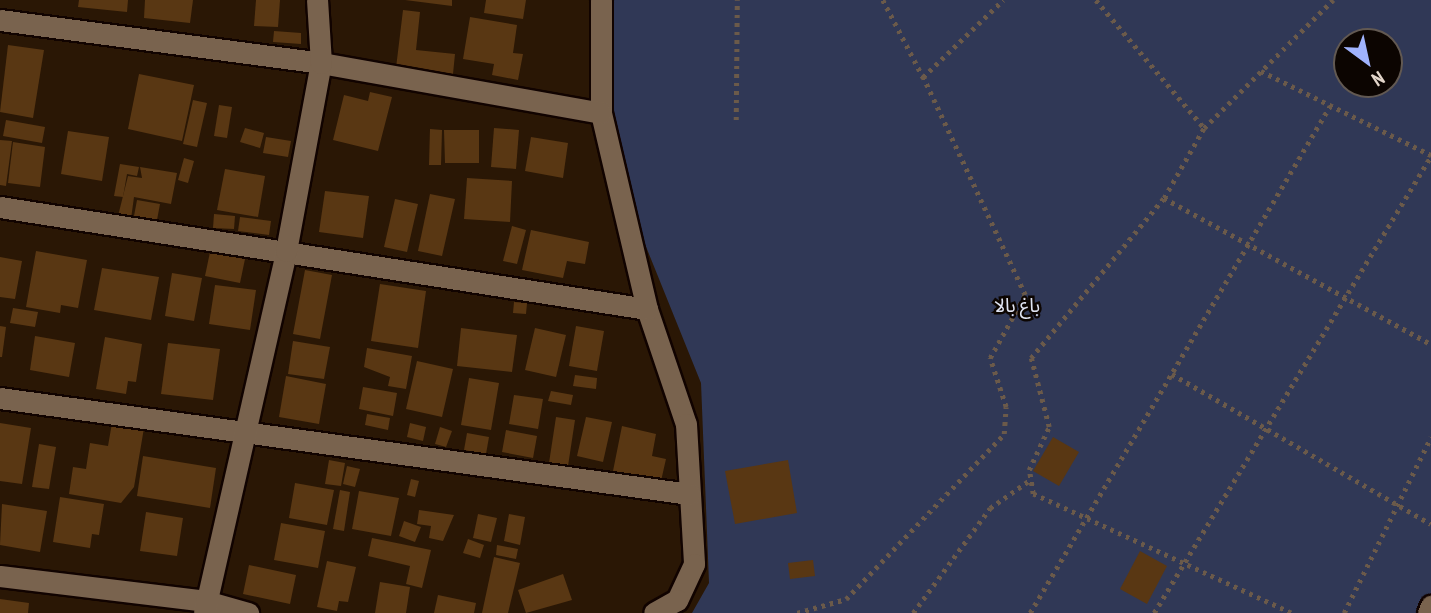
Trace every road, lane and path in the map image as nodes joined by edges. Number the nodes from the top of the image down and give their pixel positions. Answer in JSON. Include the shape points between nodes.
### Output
{"nodes":[{"id":1,"x":317,"y":0,"type":"edge"},
{"id":2,"x":601,"y":0,"type":"edge"},
{"id":3,"x":737,"y":0,"type":"edge"},
{"id":4,"x":883,"y":0,"type":"edge"},
{"id":5,"x":1003,"y":0,"type":"edge"},
{"id":6,"x":1096,"y":0,"type":"edge"},
{"id":7,"x":1334,"y":0,"type":"edge"},
{"id":8,"x":0,"y":20,"type":"edge"},
{"id":9,"x":321,"y":63,"type":"junction"},
{"id":10,"x":1261,"y":71,"type":"junction"},
{"id":11,"x":923,"y":77,"type":"junction"},
{"id":12,"x":1330,"y":106,"type":"junction"},
{"id":13,"x":601,"y":113,"type":"junction"},
{"id":14,"x":736,"y":120,"type":"dead end"},
{"id":15,"x":1204,"y":128,"type":"junction"},
{"id":16,"x":1431,"y":156,"type":"edge"},
{"id":17,"x":1164,"y":198,"type":"junction"},
{"id":18,"x":0,"y":207,"type":"edge"},
{"id":19,"x":1246,"y":246,"type":"junction"},
{"id":20,"x":286,"y":251,"type":"junction"},
{"id":21,"x":1346,"y":298,"type":"junction"},
{"id":22,"x":647,"y":309,"type":"junction"},
{"id":23,"x":1431,"y":344,"type":"edge"},
{"id":24,"x":1172,"y":374,"type":"junction"},
{"id":25,"x":0,"y":398,"type":"edge"},
{"id":26,"x":1265,"y":428,"type":"junction"},
{"id":27,"x":243,"y":430,"type":"junction"},
{"id":28,"x":1431,"y":437,"type":"edge"},
{"id":29,"x":1030,"y":480,"type":"junction"},
{"id":30,"x":689,"y":494,"type":"junction"},
{"id":31,"x":1397,"y":505,"type":"junction"},
{"id":32,"x":1088,"y":517,"type":"junction"},
{"id":33,"x":1431,"y":524,"type":"edge"},
{"id":34,"x":1183,"y":560,"type":"junction"},
{"id":35,"x":0,"y":576,"type":"edge"},
{"id":36,"x":1431,"y":606,"type":"edge"},
{"id":37,"x":205,"y":607,"type":"edge"},
{"id":38,"x":248,"y":613,"type":"edge"},
{"id":39,"x":654,"y":613,"type":"edge"},
{"id":40,"x":797,"y":613,"type":"edge"},
{"id":41,"x":913,"y":613,"type":"edge"},
{"id":42,"x":1030,"y":613,"type":"edge"},
{"id":43,"x":1154,"y":613,"type":"edge"},
{"id":44,"x":1291,"y":613,"type":"edge"},
{"id":45,"x":1343,"y":613,"type":"edge"},
{"id":46,"x":1428,"y":613,"type":"edge"}],
"edges":[{"from":1,"to":9,"type":"street"},
{"from":2,"to":13,"type":"street"},
{"from":3,"to":14,"type":"path"},
{"from":4,"to":11,"type":"path"},
{"from":5,"to":11,"type":"path"},
{"from":6,"to":15,"type":"path"},
{"from":7,"to":10,"type":"path"},
{"from":8,"to":9,"type":"street"},
{"from":9,"to":13,"type":"street"},
{"from":9,"to":20,"type":"street"},
{"from":10,"to":12,"type":"path"},
{"from":10,"to":15,"type":"path"},
{"from":11,"to":40,"type":"path","via":[[1025,296],[990,358],[1006,407],[1004,434],[846,599]]},
{"from":12,"to":16,"type":"path"},
{"from":12,"to":19,"type":"path"},
{"from":13,"to":22,"type":"street"},
{"from":15,"to":17,"type":"path"},
{"from":16,"to":21,"type":"path"},
{"from":17,"to":19,"type":"path"},
{"from":17,"to":29,"type":"path","via":[[1031,359],[1049,426]]},
{"from":18,"to":20,"type":"street"},
{"from":19,"to":21,"type":"path"},
{"from":19,"to":24,"type":"path"},
{"from":20,"to":22,"type":"street"},
{"from":20,"to":27,"type":"street"},
{"from":21,"to":23,"type":"path"},
{"from":21,"to":26,"type":"path"},
{"from":22,"to":30,"type":"street","via":[[686,424]]},
{"from":24,"to":26,"type":"path"},
{"from":24,"to":32,"type":"path"},
{"from":25,"to":27,"type":"street"},
{"from":26,"to":31,"type":"path"},
{"from":26,"to":34,"type":"path"},
{"from":27,"to":30,"type":"street"},
{"from":27,"to":37,"type":"street"},
{"from":28,"to":31,"type":"path"},
{"from":29,"to":32,"type":"path","via":[[1032,494]]},
{"from":29,"to":41,"type":"path","via":[[990,508]]},
{"from":30,"to":39,"type":"street","via":[[694,565],[677,600]]},
{"from":31,"to":33,"type":"path"},
{"from":31,"to":45,"type":"path"},
{"from":32,"to":34,"type":"path"},
{"from":32,"to":42,"type":"path"},
{"from":34,"to":43,"type":"path"},
{"from":34,"to":44,"type":"path"},
{"from":35,"to":37,"type":"street"},
{"from":36,"to":46,"type":"street"},
{"from":37,"to":38,"type":"street"}]}
